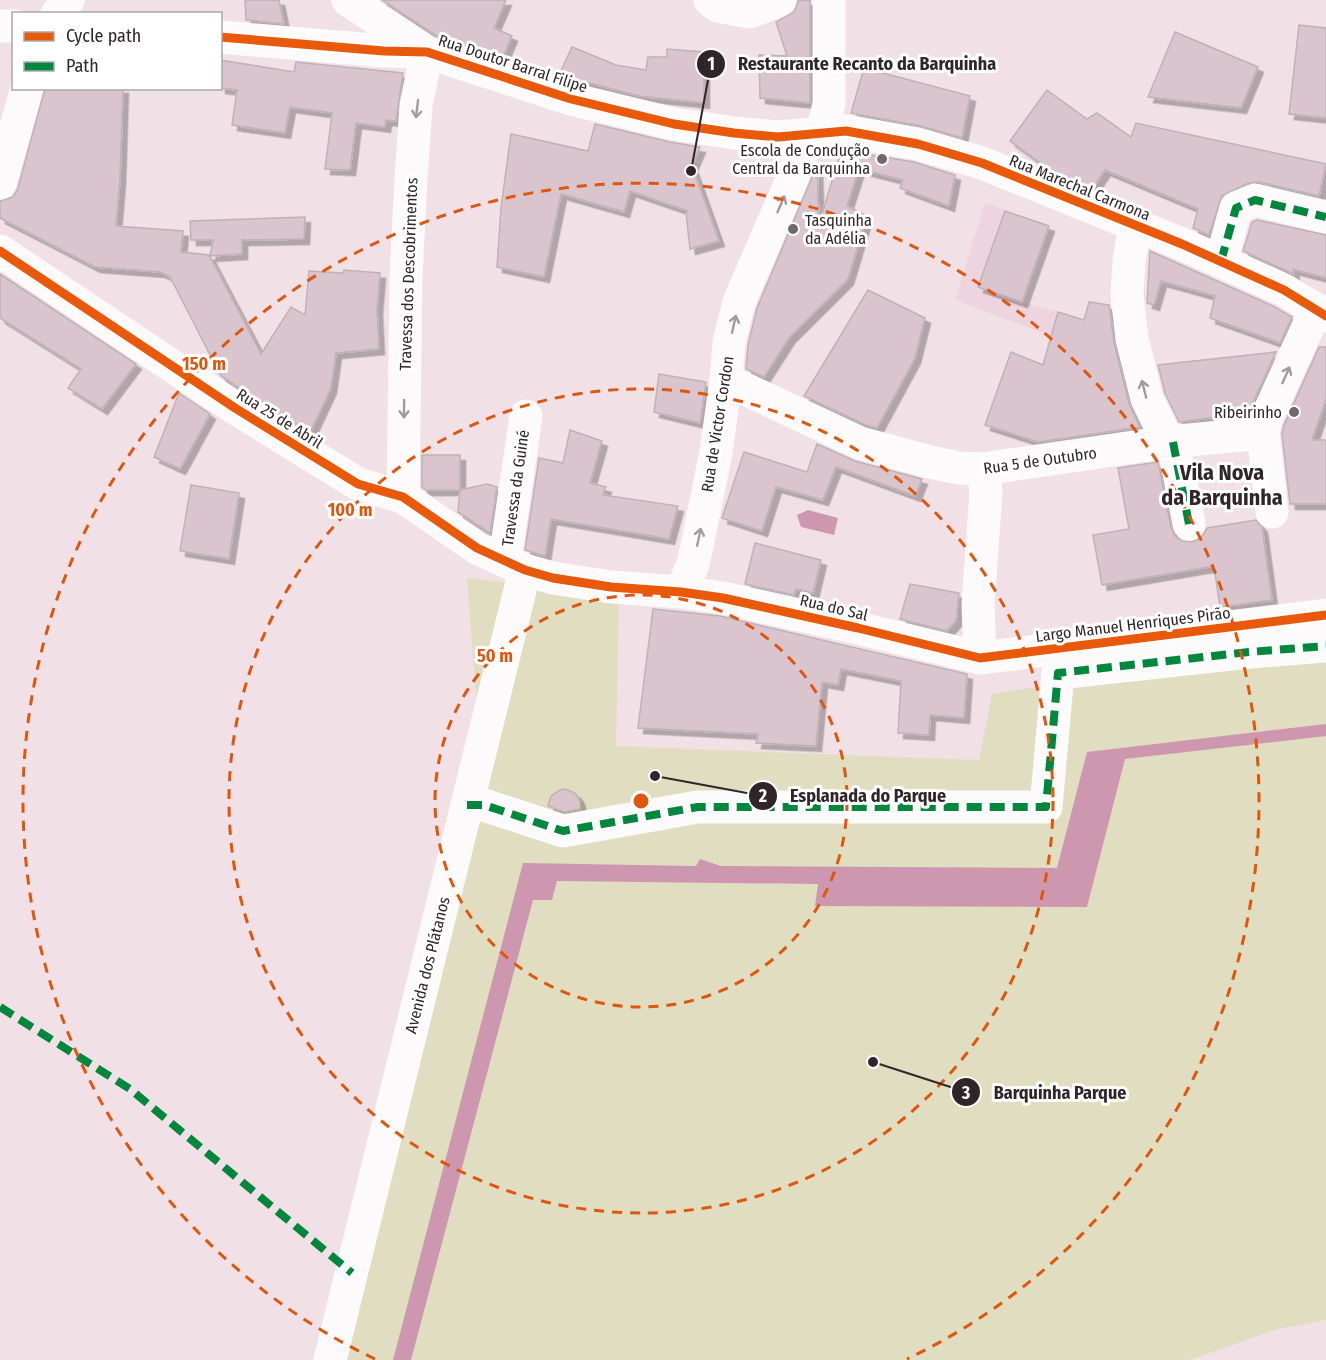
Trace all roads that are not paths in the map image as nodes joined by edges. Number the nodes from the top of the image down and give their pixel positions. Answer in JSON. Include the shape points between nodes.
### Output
{"nodes":[{"id":1,"x":68,"y":0,"type":"edge"},
{"id":2,"x":348,"y":0,"type":"edge"},
{"id":3,"x":710,"y":0,"type":"edge"},
{"id":4,"x":780,"y":0,"type":"edge"},
{"id":5,"x":829,"y":0,"type":"edge"},
{"id":6,"x":59,"y":12,"type":"edge"},
{"id":7,"x":222,"y":37,"type":"edge"},
{"id":8,"x":427,"y":52,"type":"junction"},
{"id":9,"x":26,"y":90,"type":"edge"},
{"id":10,"x":816,"y":133,"type":"junction"},
{"id":11,"x":0,"y":183,"type":"edge"},
{"id":12,"x":1326,"y":217,"type":"edge"},
{"id":13,"x":1135,"y":225,"type":"junction"},
{"id":14,"x":0,"y":251,"type":"edge"},
{"id":15,"x":1221,"y":261,"type":"junction"},
{"id":16,"x":1321,"y":313,"type":"edge"},
{"id":17,"x":726,"y":380,"type":"junction"},
{"id":18,"x":526,"y":416,"type":"dead end"},
{"id":19,"x":1263,"y":433,"type":"junction"},
{"id":20,"x":1170,"y":442,"type":"junction"},
{"id":21,"x":983,"y":469,"type":"junction"},
{"id":22,"x":403,"y":497,"type":"junction"},
{"id":23,"x":1272,"y":512,"type":"dead end"},
{"id":24,"x":1189,"y":524,"type":"dead end"},
{"id":25,"x":515,"y":565,"type":"junction"},
{"id":26,"x":681,"y":592,"type":"junction"},
{"id":27,"x":1326,"y":615,"type":"edge"},
{"id":28,"x":1326,"y":646,"type":"edge"},
{"id":29,"x":980,"y":658,"type":"junction"},
{"id":30,"x":467,"y":805,"type":"junction"},
{"id":31,"x":330,"y":1360,"type":"edge"}],
"edges":[{"from":1,"to":6,"type":"street"},
{"from":2,"to":8,"type":"street"},
{"from":3,"to":4,"type":"street","via":[[718,6],[750,12]]},
{"from":5,"to":10,"type":"street","name":"Rua de Victor Cordon","via":[[829,104]]},
{"from":7,"to":8,"type":"street","name":"Rua Doutor Barral Filipe"},
{"from":8,"to":10,"type":"street","name":"Rua Doutor Barral Filipe","via":[[571,99],[674,124],[778,137]]},
{"from":8,"to":22,"type":"street","name":"Travessa dos Descobrimentos","one_way":true,"via":[[416,105],[411,178]]},
{"from":9,"to":11,"type":"street"},
{"from":10,"to":13,"type":"street","name":"Rua Marechal Carmona","via":[[846,130],[929,147],[982,163]]},
{"from":17,"to":10,"type":"street","name":"Rua de Victor Cordon","one_way":true,"via":[[729,342],[739,302]]},
{"from":12,"to":15,"type":"street","via":[[1255,200],[1236,208]]},
{"from":13,"to":15,"type":"street","name":"Rua Marechal Carmona"},
{"from":20,"to":13,"type":"street","one_way":true,"via":[[1147,399],[1132,339],[1127,295]]},
{"from":14,"to":22,"type":"street","name":"Rua 25 de Abril","via":[[235,408],[358,484]]},
{"from":15,"to":16,"type":"street","name":"Rua Marechal Carmona","via":[[1284,290]]},
{"from":19,"to":16,"type":"street","one_way":true,"via":[[1266,419]]},
{"from":17,"to":21,"type":"street","name":"Rua 5 de Outubro","via":[[860,443],[940,464]]},
{"from":26,"to":17,"type":"street","name":"Rua de Victor Cordon","one_way":true,"via":[[699,536]]},
{"from":18,"to":25,"type":"street","name":"Travessa da Guiné"},
{"from":19,"to":20,"type":"street","name":"Rua 5 de Outubro"},
{"from":19,"to":23,"type":"street"},
{"from":20,"to":21,"type":"street","name":"Rua 5 de Outubro"},
{"from":20,"to":24,"type":"street"},
{"from":21,"to":29,"type":"street","via":[[986,492],[978,604]]},
{"from":22,"to":25,"type":"street","name":"Rua 25 de Abril","via":[[477,549]]},
{"from":25,"to":26,"type":"street","name":"Rua do Sal","via":[[553,578]]},
{"from":25,"to":30,"type":"street","name":"Avenida dos Plátanos"},
{"from":26,"to":29,"type":"street","name":"Rua do Sal","via":[[723,598]]},
{"from":27,"to":29,"type":"street","name":"Largo Manuel Henriques Pirão"},
{"from":28,"to":30,"type":"street","via":[[1058,673],[1046,807],[698,807],[563,831],[484,805]]},
{"from":30,"to":31,"type":"street","name":"Avenida dos Plátanos"}]}
